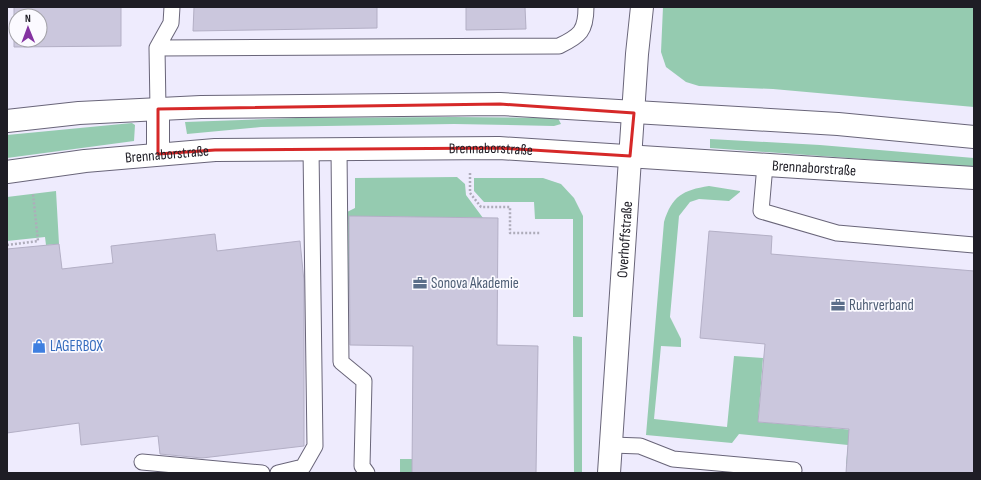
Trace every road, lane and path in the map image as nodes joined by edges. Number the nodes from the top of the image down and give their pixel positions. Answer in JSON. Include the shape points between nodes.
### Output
{"nodes":[{"id":1,"x":172,"y":7,"type":"edge"},
{"id":2,"x":586,"y":7,"type":"edge"},
{"id":3,"x":642,"y":7,"type":"edge"},
{"id":4,"x":157,"y":48,"type":"junction"},
{"id":5,"x":158,"y":109,"type":"junction"},
{"id":6,"x":634,"y":113,"type":"junction"},
{"id":7,"x":7,"y":121,"type":"edge"},
{"id":8,"x":974,"y":137,"type":"edge"},
{"id":9,"x":311,"y":149,"type":"junction"},
{"id":10,"x":339,"y":149,"type":"junction"},
{"id":11,"x":158,"y":154,"type":"junction"},
{"id":12,"x":630,"y":156,"type":"junction"},
{"id":13,"x":765,"y":165,"type":"junction"},
{"id":14,"x":7,"y":172,"type":"edge"},
{"id":15,"x":470,"y":173,"type":"dead end"},
{"id":16,"x":974,"y":178,"type":"edge"},
{"id":17,"x":32,"y":187,"type":"dead end"},
{"id":18,"x":540,"y":233,"type":"dead end"},
{"id":19,"x":7,"y":245,"type":"edge"},
{"id":20,"x":974,"y":245,"type":"edge"},
{"id":21,"x":612,"y":445,"type":"junction"},
{"id":22,"x":142,"y":462,"type":"dead end"},
{"id":23,"x":262,"y":473,"type":"edge"},
{"id":24,"x":278,"y":473,"type":"edge"},
{"id":25,"x":367,"y":473,"type":"edge"},
{"id":26,"x":609,"y":473,"type":"edge"},
{"id":27,"x":793,"y":473,"type":"edge"}],
"edges":[{"from":1,"to":4,"type":"lane","via":[[171,23]]},
{"from":2,"to":4,"type":"lane","via":[[586,21],[576,37],[559,46]]},
{"from":3,"to":6,"type":"main road","name":"Overhoffstraße"},
{"from":4,"to":5,"type":"lane"},
{"from":5,"to":6,"type":"main road","via":[[500,104]]},
{"from":5,"to":7,"type":"main road","via":[[79,113]]},
{"from":5,"to":11,"type":"main road"},
{"from":6,"to":8,"type":"main road","via":[[838,124]]},
{"from":6,"to":12,"type":"main road","name":"Overhoffstraße"},
{"from":9,"to":10,"type":"main road","name":"Brennaborstraße"},
{"from":9,"to":11,"type":"main road","name":"Brennaborstraße","via":[[215,150]]},
{"from":9,"to":24,"type":"lane","via":[[315,446],[303,468]]},
{"from":10,"to":12,"type":"main road","name":"Brennaborstraße","via":[[499,148]]},
{"from":10,"to":25,"type":"lane","via":[[341,362],[364,380],[362,466]]},
{"from":11,"to":14,"type":"main road","name":"Brennaborstraße"},
{"from":12,"to":13,"type":"main road","name":"Brennaborstraße"},
{"from":12,"to":21,"type":"main road","name":"Overhoffstraße"},
{"from":13,"to":16,"type":"main road","name":"Brennaborstraße"},
{"from":13,"to":20,"type":"lane","via":[[761,211],[837,233]]},
{"from":15,"to":18,"type":"path","via":[[470,193],[481,207],[510,207],[510,233]]},
{"from":17,"to":19,"type":"path","via":[[38,241]]},
{"from":21,"to":26,"type":"main road","name":"Overhoffstraße"},
{"from":21,"to":27,"type":"lane","via":[[640,446],[673,459],[794,470]]},
{"from":22,"to":23,"type":"lane"}]}
